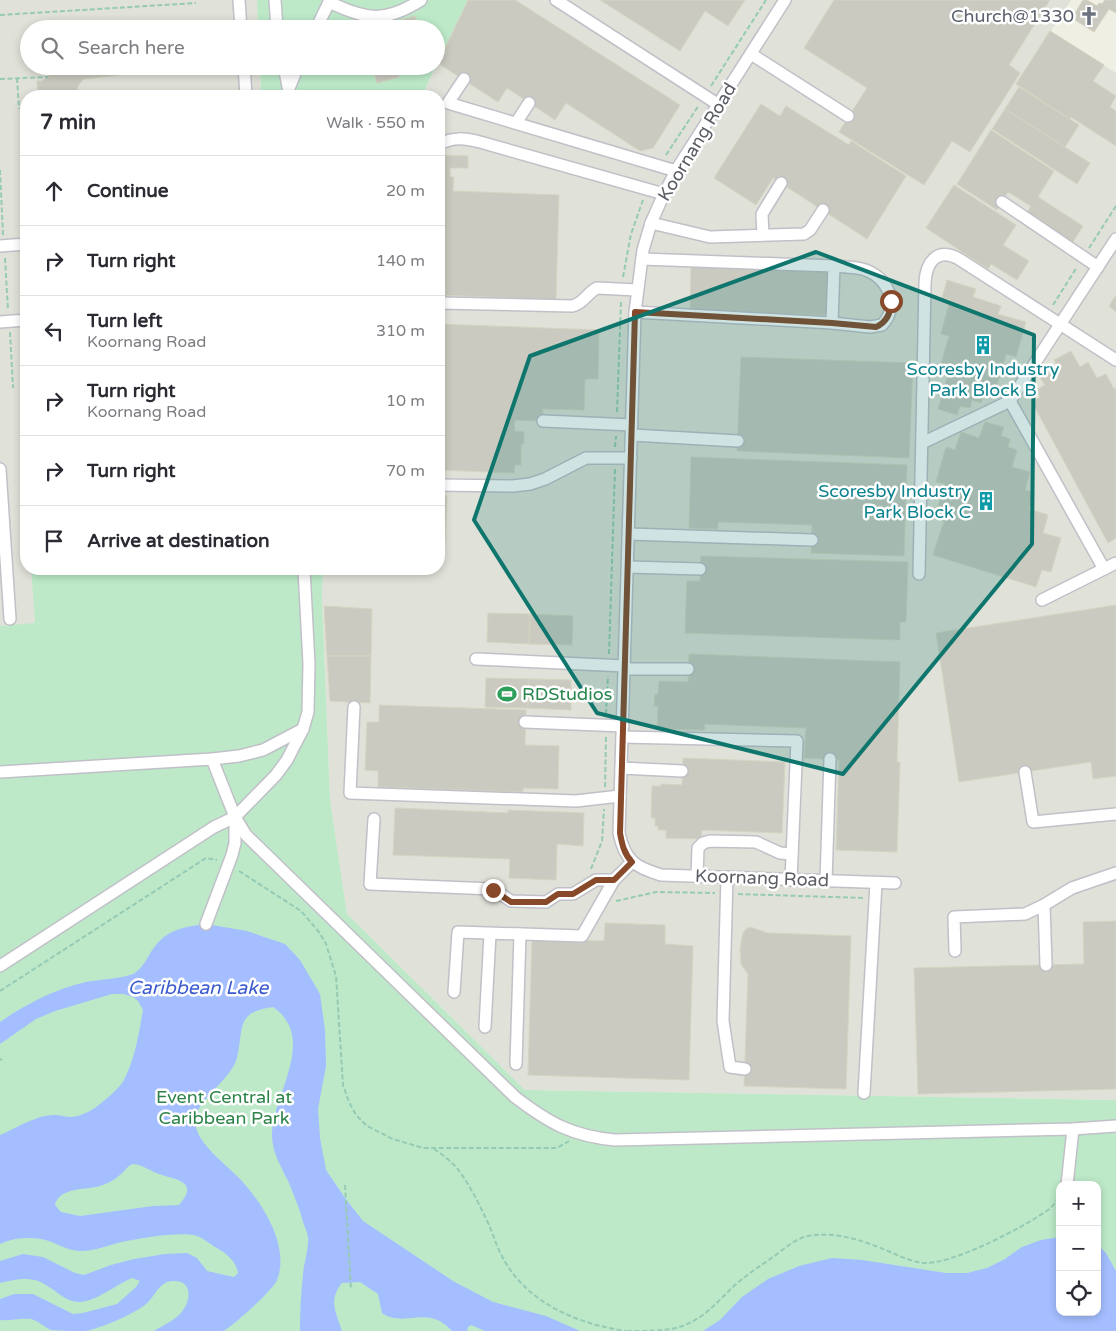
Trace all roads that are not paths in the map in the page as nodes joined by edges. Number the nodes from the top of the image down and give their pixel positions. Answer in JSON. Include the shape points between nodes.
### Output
{"nodes":[{"id":1,"x":239,"y":0,"type":"edge"},
{"id":2,"x":274,"y":0,"type":"edge"},
{"id":3,"x":421,"y":0,"type":"edge"},
{"id":4,"x":556,"y":0,"type":"edge"},
{"id":5,"x":785,"y":0,"type":"edge"},
{"id":6,"x":329,"y":1,"type":"edge"},
{"id":7,"x":240,"y":20,"type":"edge"},
{"id":8,"x":276,"y":20,"type":"edge"},
{"id":9,"x":320,"y":20,"type":"edge"},
{"id":10,"x":751,"y":54,"type":"junction"},
{"id":11,"x":245,"y":75,"type":"edge"},
{"id":12,"x":285,"y":75,"type":"edge"},
{"id":13,"x":294,"y":75,"type":"edge"},
{"id":14,"x":464,"y":79,"type":"dead end"},
{"id":15,"x":246,"y":90,"type":"edge"},
{"id":16,"x":287,"y":90,"type":"edge"},
{"id":17,"x":288,"y":90,"type":"edge"},
{"id":18,"x":529,"y":103,"type":"dead end"},
{"id":19,"x":719,"y":105,"type":"junction"},
{"id":20,"x":848,"y":116,"type":"dead end"},
{"id":21,"x":516,"y":123,"type":"junction"},
{"id":22,"x":445,"y":142,"type":"edge"},
{"id":23,"x":676,"y":171,"type":"junction"},
{"id":24,"x":781,"y":183,"type":"dead end"},
{"id":25,"x":664,"y":194,"type":"junction"},
{"id":26,"x":1002,"y":202,"type":"dead end"},
{"id":27,"x":822,"y":210,"type":"dead end"},
{"id":28,"x":652,"y":223,"type":"junction"},
{"id":29,"x":763,"y":235,"type":"junction"},
{"id":30,"x":1116,"y":239,"type":"edge"},
{"id":31,"x":20,"y":244,"type":"edge"},
{"id":32,"x":2,"y":246,"type":"edge"},
{"id":33,"x":642,"y":259,"type":"junction"},
{"id":34,"x":834,"y":266,"type":"junction"},
{"id":35,"x":1098,"y":267,"type":"junction"},
{"id":36,"x":637,"y":290,"type":"junction"},
{"id":37,"x":445,"y":303,"type":"edge"},
{"id":38,"x":635,"y":312,"type":"junction"},
{"id":39,"x":20,"y":321,"type":"edge"},
{"id":40,"x":5,"y":322,"type":"edge"},
{"id":41,"x":832,"y":323,"type":"junction"},
{"id":42,"x":1060,"y":324,"type":"junction"},
{"id":43,"x":1116,"y":360,"type":"edge"},
{"id":44,"x":1010,"y":401,"type":"junction"},
{"id":45,"x":543,"y":421,"type":"dead end"},
{"id":46,"x":632,"y":430,"type":"junction"},
{"id":47,"x":738,"y":441,"type":"dead end"},
{"id":48,"x":922,"y":444,"type":"junction"},
{"id":49,"x":631,"y":458,"type":"junction"},
{"id":50,"x":0,"y":469,"type":"edge"},
{"id":51,"x":445,"y":485,"type":"edge"},
{"id":52,"x":629,"y":534,"type":"junction"},
{"id":53,"x":812,"y":540,"type":"dead end"},
{"id":54,"x":1116,"y":563,"type":"edge"},
{"id":55,"x":628,"y":567,"type":"junction"},
{"id":56,"x":700,"y":569,"type":"dead end"},
{"id":57,"x":1104,"y":569,"type":"junction"},
{"id":58,"x":919,"y":574,"type":"dead end"},
{"id":59,"x":304,"y":575,"type":"edge"},
{"id":60,"x":4,"y":578,"type":"edge"},
{"id":61,"x":1042,"y":600,"type":"dead end"},
{"id":62,"x":10,"y":619,"type":"dead end"},
{"id":63,"x":476,"y":659,"type":"dead end"},
{"id":64,"x":625,"y":667,"type":"junction"},
{"id":65,"x":688,"y":669,"type":"dead end"},
{"id":66,"x":354,"y":707,"type":"dead end"},
{"id":67,"x":525,"y":722,"type":"dead end"},
{"id":68,"x":303,"y":729,"type":"junction"},
{"id":69,"x":623,"y":731,"type":"junction"},
{"id":70,"x":212,"y":759,"type":"junction"},
{"id":71,"x":830,"y":759,"type":"dead end"},
{"id":72,"x":621,"y":768,"type":"junction"},
{"id":73,"x":682,"y":771,"type":"dead end"},
{"id":74,"x":0,"y":772,"type":"edge"},
{"id":75,"x":1025,"y":772,"type":"dead end"},
{"id":76,"x":620,"y":796,"type":"junction"},
{"id":77,"x":1116,"y":814,"type":"edge"},
{"id":78,"x":235,"y":817,"type":"junction"},
{"id":79,"x":374,"y":819,"type":"dead end"},
{"id":80,"x":792,"y":854,"type":"junction"},
{"id":81,"x":632,"y":862,"type":"junction"},
{"id":82,"x":1116,"y":873,"type":"edge"},
{"id":83,"x":697,"y":876,"type":"junction"},
{"id":84,"x":726,"y":877,"type":"junction"},
{"id":85,"x":614,"y":880,"type":"junction"},
{"id":86,"x":791,"y":880,"type":"junction"},
{"id":87,"x":826,"y":881,"type":"junction"},
{"id":88,"x":876,"y":883,"type":"junction"},
{"id":89,"x":894,"y":884,"type":"dead end"},
{"id":90,"x":1044,"y":905,"type":"junction"},
{"id":91,"x":206,"y":924,"type":"dead end"},
{"id":92,"x":490,"y":934,"type":"junction"},
{"id":93,"x":520,"y":934,"type":"junction"},
{"id":94,"x":955,"y":951,"type":"dead end"},
{"id":95,"x":1046,"y":965,"type":"dead end"},
{"id":96,"x":0,"y":966,"type":"edge"},
{"id":97,"x":454,"y":992,"type":"dead end"},
{"id":98,"x":485,"y":1027,"type":"dead end"},
{"id":99,"x":516,"y":1064,"type":"dead end"},
{"id":100,"x":745,"y":1068,"type":"dead end"},
{"id":101,"x":864,"y":1093,"type":"dead end"},
{"id":102,"x":1116,"y":1126,"type":"edge"},
{"id":103,"x":1073,"y":1129,"type":"junction"},
{"id":104,"x":1067,"y":1181,"type":"edge"}],
"edges":[{"from":1,"to":7,"type":"street"},
{"from":2,"to":8,"type":"street"},
{"from":3,"to":6,"type":"street","via":[[401,12],[383,16],[364,16]]},
{"from":4,"to":19,"type":"street"},
{"from":5,"to":10,"type":"street","name":"Koornang Road"},
{"from":6,"to":9,"type":"street"},
{"from":10,"to":19,"type":"street","name":"Koornang Road"},
{"from":10,"to":20,"type":"street"},
{"from":11,"to":15,"type":"street"},
{"from":12,"to":16,"type":"street"},
{"from":13,"to":17,"type":"street"},
{"from":14,"to":21,"type":"street","via":[[448,103]]},
{"from":18,"to":21,"type":"street"},
{"from":19,"to":23,"type":"street","name":"Koornang Road"},
{"from":21,"to":23,"type":"street"},
{"from":22,"to":25,"type":"street","via":[[466,139],[480,142]]},
{"from":23,"to":25,"type":"street","name":"Koornang Road"},
{"from":24,"to":29,"type":"street","via":[[762,214]]},
{"from":25,"to":28,"type":"street","name":"Koornang Road"},
{"from":26,"to":35,"type":"street"},
{"from":27,"to":29,"type":"street","via":[[807,232]]},
{"from":28,"to":29,"type":"street","via":[[704,236]]},
{"from":28,"to":33,"type":"street","name":"Koornang Road"},
{"from":30,"to":35,"type":"street"},
{"from":31,"to":32,"type":"street"},
{"from":33,"to":34,"type":"street"},
{"from":33,"to":36,"type":"street","name":"Koornang Road"},
{"from":34,"to":41,"type":"street"},
{"from":34,"to":41,"type":"street","via":[[863,269],[876,276],[889,290],[891,307],[885,321],[876,327]]},
{"from":35,"to":42,"type":"street"},
{"from":36,"to":37,"type":"street","via":[[596,288],[572,306]]},
{"from":36,"to":38,"type":"street","name":"Koornang Road"},
{"from":38,"to":41,"type":"street"},
{"from":38,"to":46,"type":"street","name":"Koornang Road"},
{"from":39,"to":40,"type":"street"},
{"from":42,"to":43,"type":"street"},
{"from":42,"to":44,"type":"street"},
{"from":42,"to":48,"type":"street","via":[[955,256],[942,254],[933,260],[925,277]]},
{"from":44,"to":48,"type":"street"},
{"from":44,"to":57,"type":"street"},
{"from":45,"to":46,"type":"street"},
{"from":46,"to":47,"type":"street"},
{"from":46,"to":49,"type":"street","name":"Koornang Road"},
{"from":48,"to":58,"type":"street"},
{"from":49,"to":51,"type":"street","via":[[586,458],[530,484]]},
{"from":49,"to":52,"type":"street","name":"Koornang Road"},
{"from":50,"to":60,"type":"street"},
{"from":52,"to":53,"type":"street"},
{"from":52,"to":55,"type":"street","name":"Koornang Road"},
{"from":54,"to":57,"type":"street"},
{"from":55,"to":56,"type":"street"},
{"from":55,"to":64,"type":"street","name":"Koornang Road"},
{"from":57,"to":61,"type":"street"},
{"from":59,"to":68,"type":"street","via":[[310,664],[308,712]]},
{"from":60,"to":62,"type":"street"},
{"from":63,"to":64,"type":"street"},
{"from":64,"to":65,"type":"street"},
{"from":64,"to":69,"type":"street","name":"Koornang Road"},
{"from":66,"to":76,"type":"street","via":[[350,793],[576,801]]},
{"from":67,"to":69,"type":"street"},
{"from":68,"to":70,"type":"street","via":[[263,750]]},
{"from":68,"to":78,"type":"street","via":[[276,775]]},
{"from":69,"to":72,"type":"street","name":"Koornang Road"},
{"from":69,"to":80,"type":"street","via":[[797,742]]},
{"from":70,"to":74,"type":"street"},
{"from":70,"to":78,"type":"street"},
{"from":71,"to":87,"type":"street"},
{"from":72,"to":73,"type":"street"},
{"from":72,"to":76,"type":"street","name":"Koornang Road"},
{"from":75,"to":77,"type":"street","via":[[1033,822]]},
{"from":76,"to":81,"type":"street","name":"Koornang Road","via":[[622,847]]},
{"from":78,"to":91,"type":"street","via":[[235,843]]},
{"from":78,"to":96,"type":"street","via":[[214,827]]},
{"from":78,"to":103,"type":"street","via":[[246,835],[265,854],[515,1096],[544,1118],[579,1134],[615,1140],[670,1140]]},
{"from":79,"to":85,"type":"street","via":[[370,884],[493,890],[511,902],[546,902],[558,894],[573,894],[596,880]]},
{"from":80,"to":83,"type":"street","via":[[780,853],[756,842],[710,841],[698,848]]},
{"from":80,"to":86,"type":"street"},
{"from":81,"to":83,"type":"street","name":"Koornang Road","via":[[662,875]]},
{"from":81,"to":85,"type":"street"},
{"from":82,"to":90,"type":"street","via":[[1072,888]]},
{"from":83,"to":84,"type":"street","name":"Koornang Road"},
{"from":84,"to":86,"type":"street","name":"Koornang Road"},
{"from":84,"to":100,"type":"street","via":[[723,1021],[730,1067]]},
{"from":85,"to":93,"type":"street","via":[[582,936]]},
{"from":86,"to":87,"type":"street","name":"Koornang Road"},
{"from":87,"to":88,"type":"street","name":"Koornang Road"},
{"from":88,"to":89,"type":"street","name":"Koornang Road"},
{"from":88,"to":101,"type":"street"},
{"from":90,"to":94,"type":"street","via":[[1025,914],[954,917]]},
{"from":90,"to":95,"type":"street"},
{"from":92,"to":93,"type":"street"},
{"from":92,"to":97,"type":"street","via":[[458,932]]},
{"from":92,"to":98,"type":"street"},
{"from":93,"to":99,"type":"street"},
{"from":102,"to":103,"type":"street"},
{"from":103,"to":104,"type":"street"}]}
